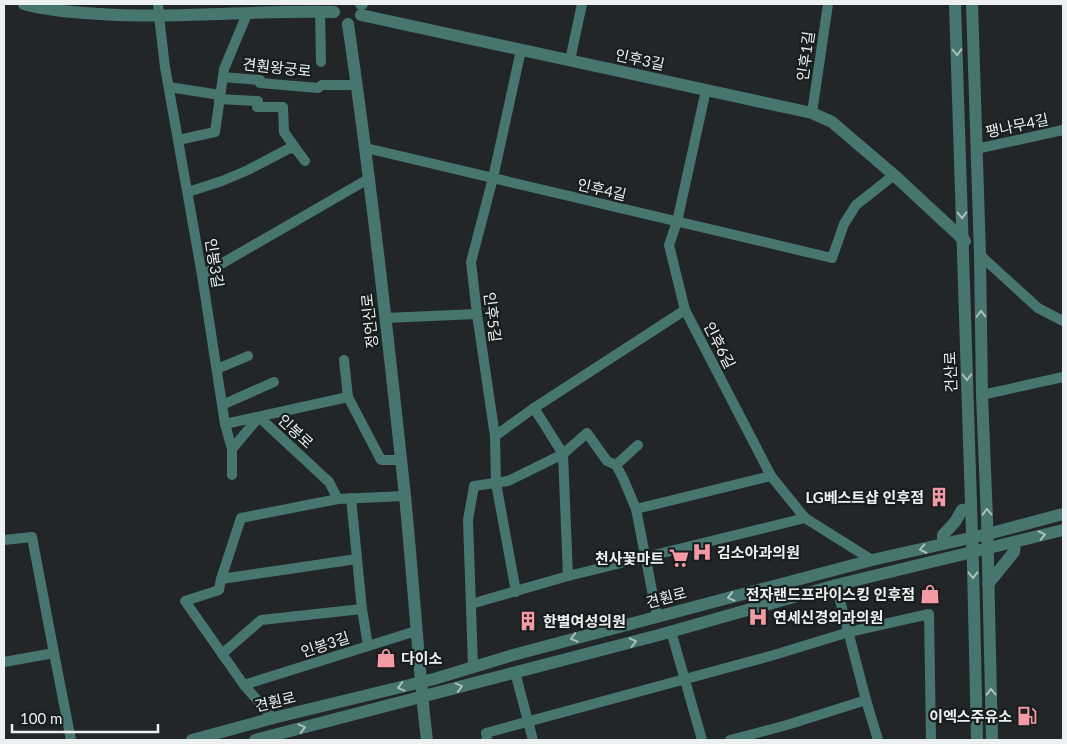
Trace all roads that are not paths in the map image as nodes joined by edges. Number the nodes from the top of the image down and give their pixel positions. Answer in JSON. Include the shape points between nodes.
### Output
{"nodes":[{"id":1,"x":24,"y":4,"type":"edge"},
{"id":2,"x":582,"y":4,"type":"edge"},
{"id":3,"x":828,"y":4,"type":"edge"},
{"id":4,"x":955,"y":4,"type":"edge"},
{"id":5,"x":972,"y":4,"type":"edge"},
{"id":6,"x":361,"y":7,"type":"edge"},
{"id":7,"x":335,"y":8,"type":"edge"},
{"id":8,"x":159,"y":10,"type":"edge"},
{"id":9,"x":320,"y":12,"type":"junction"},
{"id":10,"x":247,"y":14,"type":"junction"},
{"id":11,"x":348,"y":24,"type":"junction"},
{"id":12,"x":521,"y":50,"type":"junction"},
{"id":13,"x":570,"y":60,"type":"junction"},
{"id":14,"x":321,"y":62,"type":"dead end"},
{"id":15,"x":223,"y":78,"type":"junction"},
{"id":16,"x":357,"y":85,"type":"junction"},
{"id":17,"x":169,"y":87,"type":"junction"},
{"id":18,"x":706,"y":90,"type":"junction"},
{"id":19,"x":220,"y":97,"type":"junction"},
{"id":20,"x":812,"y":113,"type":"junction"},
{"id":21,"x":1063,"y":130,"type":"edge"},
{"id":22,"x":178,"y":140,"type":"junction"},
{"id":23,"x":366,"y":148,"type":"junction"},
{"id":24,"x":296,"y":149,"type":"junction"},
{"id":25,"x":976,"y":149,"type":"junction"},
{"id":26,"x":305,"y":161,"type":"dead end"},
{"id":27,"x":894,"y":174,"type":"junction"},
{"id":28,"x":370,"y":178,"type":"junction"},
{"id":29,"x":493,"y":178,"type":"junction"},
{"id":30,"x":188,"y":192,"type":"junction"},
{"id":31,"x":677,"y":222,"type":"junction"},
{"id":32,"x":962,"y":239,"type":"junction"},
{"id":33,"x":980,"y":255,"type":"junction"},
{"id":34,"x":202,"y":276,"type":"junction"},
{"id":35,"x":685,"y":310,"type":"junction"},
{"id":36,"x":477,"y":314,"type":"junction"},
{"id":37,"x":385,"y":318,"type":"junction"},
{"id":38,"x":1063,"y":321,"type":"edge"},
{"id":39,"x":248,"y":356,"type":"dead end"},
{"id":40,"x":344,"y":360,"type":"dead end"},
{"id":41,"x":216,"y":370,"type":"junction"},
{"id":42,"x":1063,"y":377,"type":"edge"},
{"id":43,"x":274,"y":382,"type":"dead end"},
{"id":44,"x":982,"y":394,"type":"junction"},
{"id":45,"x":348,"y":397,"type":"junction"},
{"id":46,"x":222,"y":405,"type":"junction"},
{"id":47,"x":534,"y":408,"type":"junction"},
{"id":48,"x":259,"y":417,"type":"junction"},
{"id":49,"x":225,"y":424,"type":"junction"},
{"id":50,"x":494,"y":436,"type":"junction"},
{"id":51,"x":638,"y":445,"type":"dead end"},
{"id":52,"x":232,"y":448,"type":"junction"},
{"id":53,"x":563,"y":454,"type":"junction"},
{"id":54,"x":400,"y":460,"type":"junction"},
{"id":55,"x":616,"y":465,"type":"junction"},
{"id":56,"x":232,"y":475,"type":"dead end"},
{"id":57,"x":771,"y":476,"type":"junction"},
{"id":58,"x":496,"y":483,"type":"junction"},
{"id":59,"x":405,"y":496,"type":"junction"},
{"id":60,"x":351,"y":498,"type":"junction"},
{"id":61,"x":338,"y":499,"type":"junction"},
{"id":62,"x":636,"y":509,"type":"junction"},
{"id":63,"x":971,"y":509,"type":"junction"},
{"id":64,"x":1063,"y":514,"type":"edge"},
{"id":65,"x":805,"y":518,"type":"junction"},
{"id":66,"x":1063,"y":530,"type":"edge"},
{"id":67,"x":988,"y":534,"type":"junction"},
{"id":68,"x":972,"y":538,"type":"junction"},
{"id":69,"x":4,"y":540,"type":"edge"},
{"id":70,"x":1015,"y":542,"type":"junction"},
{"id":71,"x":943,"y":544,"type":"junction"},
{"id":72,"x":988,"y":548,"type":"junction"},
{"id":73,"x":972,"y":553,"type":"junction"},
{"id":74,"x":645,"y":558,"type":"junction"},
{"id":75,"x":357,"y":560,"type":"junction"},
{"id":76,"x":872,"y":560,"type":"junction"},
{"id":77,"x":568,"y":576,"type":"junction"},
{"id":78,"x":221,"y":579,"type":"junction"},
{"id":79,"x":988,"y":584,"type":"junction"},
{"id":80,"x":836,"y":585,"type":"junction"},
{"id":81,"x":516,"y":592,"type":"junction"},
{"id":82,"x":471,"y":604,"type":"junction"},
{"id":83,"x":362,"y":609,"type":"junction"},
{"id":84,"x":657,"y":616,"type":"junction"},
{"id":85,"x":416,"y":631,"type":"junction"},
{"id":86,"x":672,"y":631,"type":"junction"},
{"id":87,"x":849,"y":632,"type":"junction"},
{"id":88,"x":368,"y":646,"type":"junction"},
{"id":89,"x":54,"y":653,"type":"junction"},
{"id":90,"x":222,"y":654,"type":"junction"},
{"id":91,"x":4,"y":662,"type":"edge"},
{"id":92,"x":473,"y":666,"type":"junction"},
{"id":93,"x":515,"y":672,"type":"junction"},
{"id":94,"x":685,"y":680,"type":"junction"},
{"id":95,"x":421,"y":682,"type":"junction"},
{"id":96,"x":244,"y":685,"type":"junction"},
{"id":97,"x":422,"y":696,"type":"junction"},
{"id":98,"x":866,"y":700,"type":"junction"},
{"id":99,"x":273,"y":718,"type":"junction"},
{"id":100,"x":528,"y":722,"type":"junction"},
{"id":101,"x":71,"y":740,"type":"edge"},
{"id":102,"x":192,"y":740,"type":"edge"},
{"id":103,"x":255,"y":740,"type":"edge"},
{"id":104,"x":427,"y":740,"type":"edge"},
{"id":105,"x":487,"y":740,"type":"edge"},
{"id":106,"x":533,"y":740,"type":"edge"},
{"id":107,"x":702,"y":740,"type":"edge"},
{"id":108,"x":730,"y":740,"type":"edge"},
{"id":109,"x":878,"y":740,"type":"edge"},
{"id":110,"x":931,"y":740,"type":"edge"},
{"id":111,"x":977,"y":740,"type":"edge"},
{"id":112,"x":992,"y":740,"type":"edge"}],
"edges":[{"from":1,"to":8,"type":"street","via":[[86,13]]},
{"from":2,"to":13,"type":"street"},
{"from":3,"to":20,"type":"street","name":"인후1길"},
{"from":4,"to":32,"type":"street","name":"건산로","one_way":true},
{"from":5,"to":25,"type":"street","name":"건산로"},
{"from":6,"to":11,"type":"street","via":[[359,19]]},
{"from":6,"to":12,"type":"street","name":"인후3길"},
{"from":7,"to":9,"type":"street"},
{"from":7,"to":11,"type":"street","via":[[336,17]]},
{"from":8,"to":10,"type":"street"},
{"from":8,"to":17,"type":"street","name":"인봉3길"},
{"from":9,"to":10,"type":"street"},
{"from":9,"to":14,"type":"street","name":"견훤왕궁로"},
{"from":10,"to":15,"type":"street","name":"견훤왕궁로"},
{"from":11,"to":16,"type":"street","name":"정언신로"},
{"from":12,"to":13,"type":"street","name":"인후3길"},
{"from":12,"to":29,"type":"street","name":"인후5길"},
{"from":13,"to":18,"type":"street","name":"인후3길"},
{"from":15,"to":16,"type":"street","name":"견훤왕궁로","via":[[318,88],[322,85]]},
{"from":15,"to":19,"type":"street","name":"견훤왕궁로"},
{"from":16,"to":23,"type":"street","name":"정언신로"},
{"from":17,"to":19,"type":"street"},
{"from":17,"to":22,"type":"street","name":"인봉3길"},
{"from":18,"to":20,"type":"street","name":"인후3길"},
{"from":18,"to":31,"type":"street","name":"인후6길"},
{"from":19,"to":22,"type":"street","name":"견훤왕궁로","via":[[215,132]]},
{"from":19,"to":24,"type":"street","via":[[258,101],[258,107],[283,107],[284,132]]},
{"from":20,"to":27,"type":"street","name":"인후3길","via":[[832,122]]},
{"from":21,"to":25,"type":"street","name":"팽나무4길"},
{"from":22,"to":30,"type":"street","name":"인봉3길"},
{"from":23,"to":28,"type":"street","name":"정언신로"},
{"from":23,"to":29,"type":"street","name":"인후4길"},
{"from":24,"to":26,"type":"street"},
{"from":24,"to":30,"type":"street","via":[[290,148],[248,170]]},
{"from":25,"to":33,"type":"street","name":"건산로"},
{"from":27,"to":31,"type":"street","name":"인후4길","via":[[856,205],[844,224],[832,258]]},
{"from":27,"to":32,"type":"street","name":"인후3길"},
{"from":28,"to":34,"type":"street"},
{"from":28,"to":37,"type":"street","name":"정언신로"},
{"from":29,"to":31,"type":"street","name":"인후4길"},
{"from":29,"to":36,"type":"street","name":"인후5길","via":[[471,262]]},
{"from":30,"to":34,"type":"street","name":"인봉3길"},
{"from":31,"to":35,"type":"street","name":"인후6길","via":[[669,245]]},
{"from":32,"to":33,"type":"street","name":"인후3길"},
{"from":32,"to":63,"type":"street","name":"건산로","one_way":true},
{"from":33,"to":38,"type":"street","via":[[1038,308]]},
{"from":44,"to":33,"type":"street","name":"건산로","one_way":true},
{"from":34,"to":41,"type":"street","name":"인봉3길"},
{"from":35,"to":47,"type":"street"},
{"from":35,"to":57,"type":"street","name":"인후6길"},
{"from":36,"to":37,"type":"street"},
{"from":36,"to":50,"type":"street","name":"인후5길"},
{"from":37,"to":54,"type":"street","name":"정언신로"},
{"from":39,"to":41,"type":"street"},
{"from":40,"to":45,"type":"street","name":"정언신로"},
{"from":41,"to":46,"type":"street","name":"인봉3길"},
{"from":42,"to":44,"type":"street","name":"건산로"},
{"from":43,"to":46,"type":"street"},
{"from":67,"to":44,"type":"street","name":"건산로","one_way":true},
{"from":45,"to":48,"type":"street"},
{"from":45,"to":54,"type":"street","name":"정언신로","via":[[381,460]]},
{"from":46,"to":49,"type":"street","name":"인봉3길"},
{"from":47,"to":50,"type":"street"},
{"from":47,"to":53,"type":"street"},
{"from":48,"to":49,"type":"street"},
{"from":48,"to":52,"type":"street","name":"인봉로"},
{"from":48,"to":61,"type":"street","name":"인봉로","via":[[329,482]]},
{"from":49,"to":52,"type":"street","name":"인봉3길"},
{"from":50,"to":58,"type":"street","name":"인후5길"},
{"from":51,"to":55,"type":"street"},
{"from":52,"to":56,"type":"street","name":"인봉3길"},
{"from":53,"to":55,"type":"street","via":[[587,433],[607,462]]},
{"from":53,"to":58,"type":"street","via":[[508,481]]},
{"from":53,"to":77,"type":"street"},
{"from":54,"to":59,"type":"street","name":"정언신로"},
{"from":55,"to":62,"type":"street"},
{"from":57,"to":62,"type":"street"},
{"from":57,"to":65,"type":"street","name":"인후6길"},
{"from":58,"to":81,"type":"street","name":"인후5길"},
{"from":58,"to":82,"type":"street","via":[[474,486],[468,520]]},
{"from":59,"to":60,"type":"street"},
{"from":59,"to":85,"type":"street","name":"정언신로"},
{"from":60,"to":61,"type":"street"},
{"from":60,"to":75,"type":"street"},
{"from":61,"to":78,"type":"street","via":[[242,518]]},
{"from":62,"to":74,"type":"street"},
{"from":63,"to":68,"type":"street","name":"건산로"},
{"from":63,"to":71,"type":"street","via":[[962,510],[944,535]]},
{"from":64,"to":67,"type":"street","name":"견훤로"},
{"from":65,"to":74,"type":"street"},
{"from":65,"to":76,"type":"street","name":"인후6길"},
{"from":70,"to":66,"type":"street","one_way":true},
{"from":67,"to":68,"type":"street","name":"견훤로"},
{"from":67,"to":72,"type":"street","name":"건산로"},
{"from":68,"to":71,"type":"street","name":"견훤로"},
{"from":68,"to":73,"type":"street","name":"건산로"},
{"from":69,"to":89,"type":"street","via":[[32,537]]},
{"from":70,"to":72,"type":"street"},
{"from":70,"to":79,"type":"street","via":[[1015,551]]},
{"from":71,"to":76,"type":"street","name":"견훤로","one_way":true},
{"from":72,"to":73,"type":"street"},
{"from":72,"to":79,"type":"street","name":"건산로"},
{"from":73,"to":80,"type":"street"},
{"from":73,"to":111,"type":"street","name":"건산로","one_way":true},
{"from":74,"to":77,"type":"street"},
{"from":74,"to":84,"type":"street"},
{"from":75,"to":78,"type":"street"},
{"from":75,"to":83,"type":"street"},
{"from":76,"to":84,"type":"street","name":"견훤로","one_way":true},
{"from":77,"to":81,"type":"street"},
{"from":78,"to":90,"type":"street","via":[[219,590],[185,601]]},
{"from":112,"to":79,"type":"street","name":"건산로","one_way":true},
{"from":80,"to":86,"type":"street"},
{"from":80,"to":87,"type":"street"},
{"from":81,"to":82,"type":"street"},
{"from":82,"to":92,"type":"street"},
{"from":83,"to":88,"type":"street"},
{"from":83,"to":90,"type":"street","name":"인봉3길","via":[[261,620]]},
{"from":84,"to":92,"type":"street","name":"견훤로","one_way":true},
{"from":85,"to":88,"type":"street","name":"인봉3길"},
{"from":85,"to":95,"type":"street","name":"정언신로"},
{"from":93,"to":86,"type":"street","one_way":true},
{"from":86,"to":94,"type":"street"},
{"from":87,"to":94,"type":"street"},
{"from":87,"to":98,"type":"street"},
{"from":87,"to":110,"type":"street","via":[[929,614]]},
{"from":88,"to":96,"type":"street","name":"인봉3길"},
{"from":89,"to":91,"type":"street"},
{"from":89,"to":101,"type":"street"},
{"from":90,"to":96,"type":"street"},
{"from":92,"to":95,"type":"street","name":"견훤로"},
{"from":97,"to":93,"type":"street","one_way":true},
{"from":93,"to":100,"type":"street"},
{"from":94,"to":100,"type":"street"},
{"from":94,"to":107,"type":"street"},
{"from":95,"to":97,"type":"street","name":"정언신로"},
{"from":95,"to":99,"type":"street","name":"견훤로","one_way":true},
{"from":96,"to":99,"type":"street"},
{"from":103,"to":97,"type":"street","one_way":true},
{"from":97,"to":104,"type":"street","name":"정언신로"},
{"from":98,"to":108,"type":"street"},
{"from":98,"to":109,"type":"street"},
{"from":99,"to":102,"type":"street","name":"견훤로"},
{"from":100,"to":105,"type":"street","via":[[486,733]]},
{"from":100,"to":106,"type":"street"}]}
